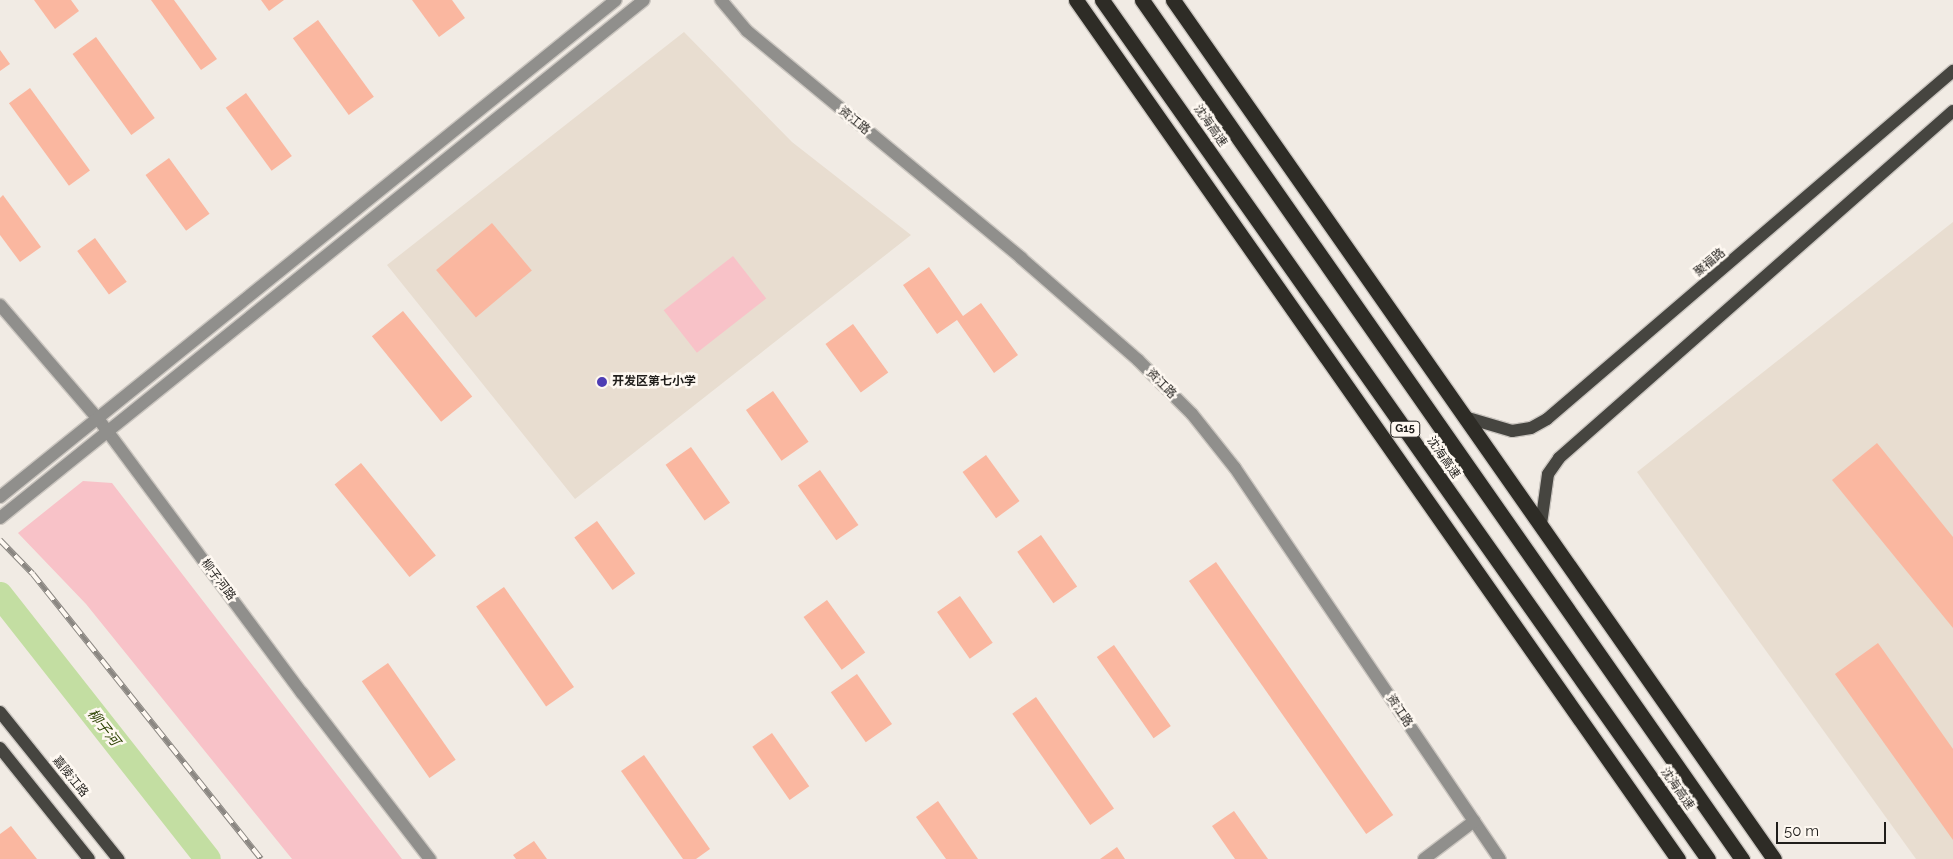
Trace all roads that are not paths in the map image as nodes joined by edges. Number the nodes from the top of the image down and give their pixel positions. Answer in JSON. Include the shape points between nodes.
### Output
{"nodes":[{"id":1,"x":616,"y":0,"type":"edge"},
{"id":2,"x":644,"y":0,"type":"edge"},
{"id":3,"x":721,"y":0,"type":"edge"},
{"id":4,"x":1076,"y":0,"type":"edge"},
{"id":5,"x":1102,"y":0,"type":"edge"},
{"id":6,"x":1142,"y":0,"type":"edge"},
{"id":7,"x":1173,"y":0,"type":"edge"},
{"id":8,"x":1953,"y":71,"type":"edge"},
{"id":9,"x":1953,"y":111,"type":"edge"},
{"id":10,"x":0,"y":305,"type":"edge"},
{"id":11,"x":1468,"y":418,"type":"junction"},
{"id":12,"x":99,"y":420,"type":"junction"},
{"id":13,"x":108,"y":432,"type":"junction"},
{"id":14,"x":0,"y":497,"type":"edge"},
{"id":15,"x":0,"y":518,"type":"edge"},
{"id":16,"x":1542,"y":524,"type":"junction"},
{"id":17,"x":0,"y":712,"type":"edge"},
{"id":18,"x":0,"y":748,"type":"edge"},
{"id":19,"x":1474,"y":822,"type":"junction"},
{"id":20,"x":89,"y":859,"type":"edge"},
{"id":21,"x":118,"y":859,"type":"edge"},
{"id":22,"x":430,"y":859,"type":"edge"},
{"id":23,"x":1424,"y":859,"type":"edge"},
{"id":24,"x":1500,"y":859,"type":"edge"},
{"id":25,"x":1678,"y":859,"type":"edge"},
{"id":26,"x":1708,"y":859,"type":"edge"},
{"id":27,"x":1742,"y":859,"type":"edge"},
{"id":28,"x":1774,"y":859,"type":"edge"}],
"edges":[{"from":1,"to":12,"type":"street"},
{"from":2,"to":13,"type":"street"},
{"from":3,"to":19,"type":"street","name":"资江路","via":[[747,31],[1021,258],[1138,360],[1192,414],[1235,468]]},
{"from":4,"to":25,"type":"highway"},
{"from":5,"to":26,"type":"highway","name":"沈海高速","number":"G15"},
{"from":6,"to":27,"type":"highway","name":"沈海高速","number":"G15"},
{"from":7,"to":11,"type":"highway"},
{"from":8,"to":11,"type":"main road","name":"聚福路","via":[[1547,419],[1531,428],[1512,431]]},
{"from":9,"to":16,"type":"main road","via":[[1559,458],[1548,474]]},
{"from":10,"to":12,"type":"street","name":"柳子河路"},
{"from":11,"to":16,"type":"highway"},
{"from":12,"to":13,"type":"street","name":"柳子河路"},
{"from":12,"to":14,"type":"street"},
{"from":13,"to":15,"type":"street"},
{"from":13,"to":22,"type":"street","name":"柳子河路"},
{"from":16,"to":28,"type":"highway"},
{"from":17,"to":21,"type":"main road","name":"嘉陵江路"},
{"from":18,"to":20,"type":"main road"},
{"from":19,"to":23,"type":"street"},
{"from":19,"to":24,"type":"street","name":"资江路"}]}
